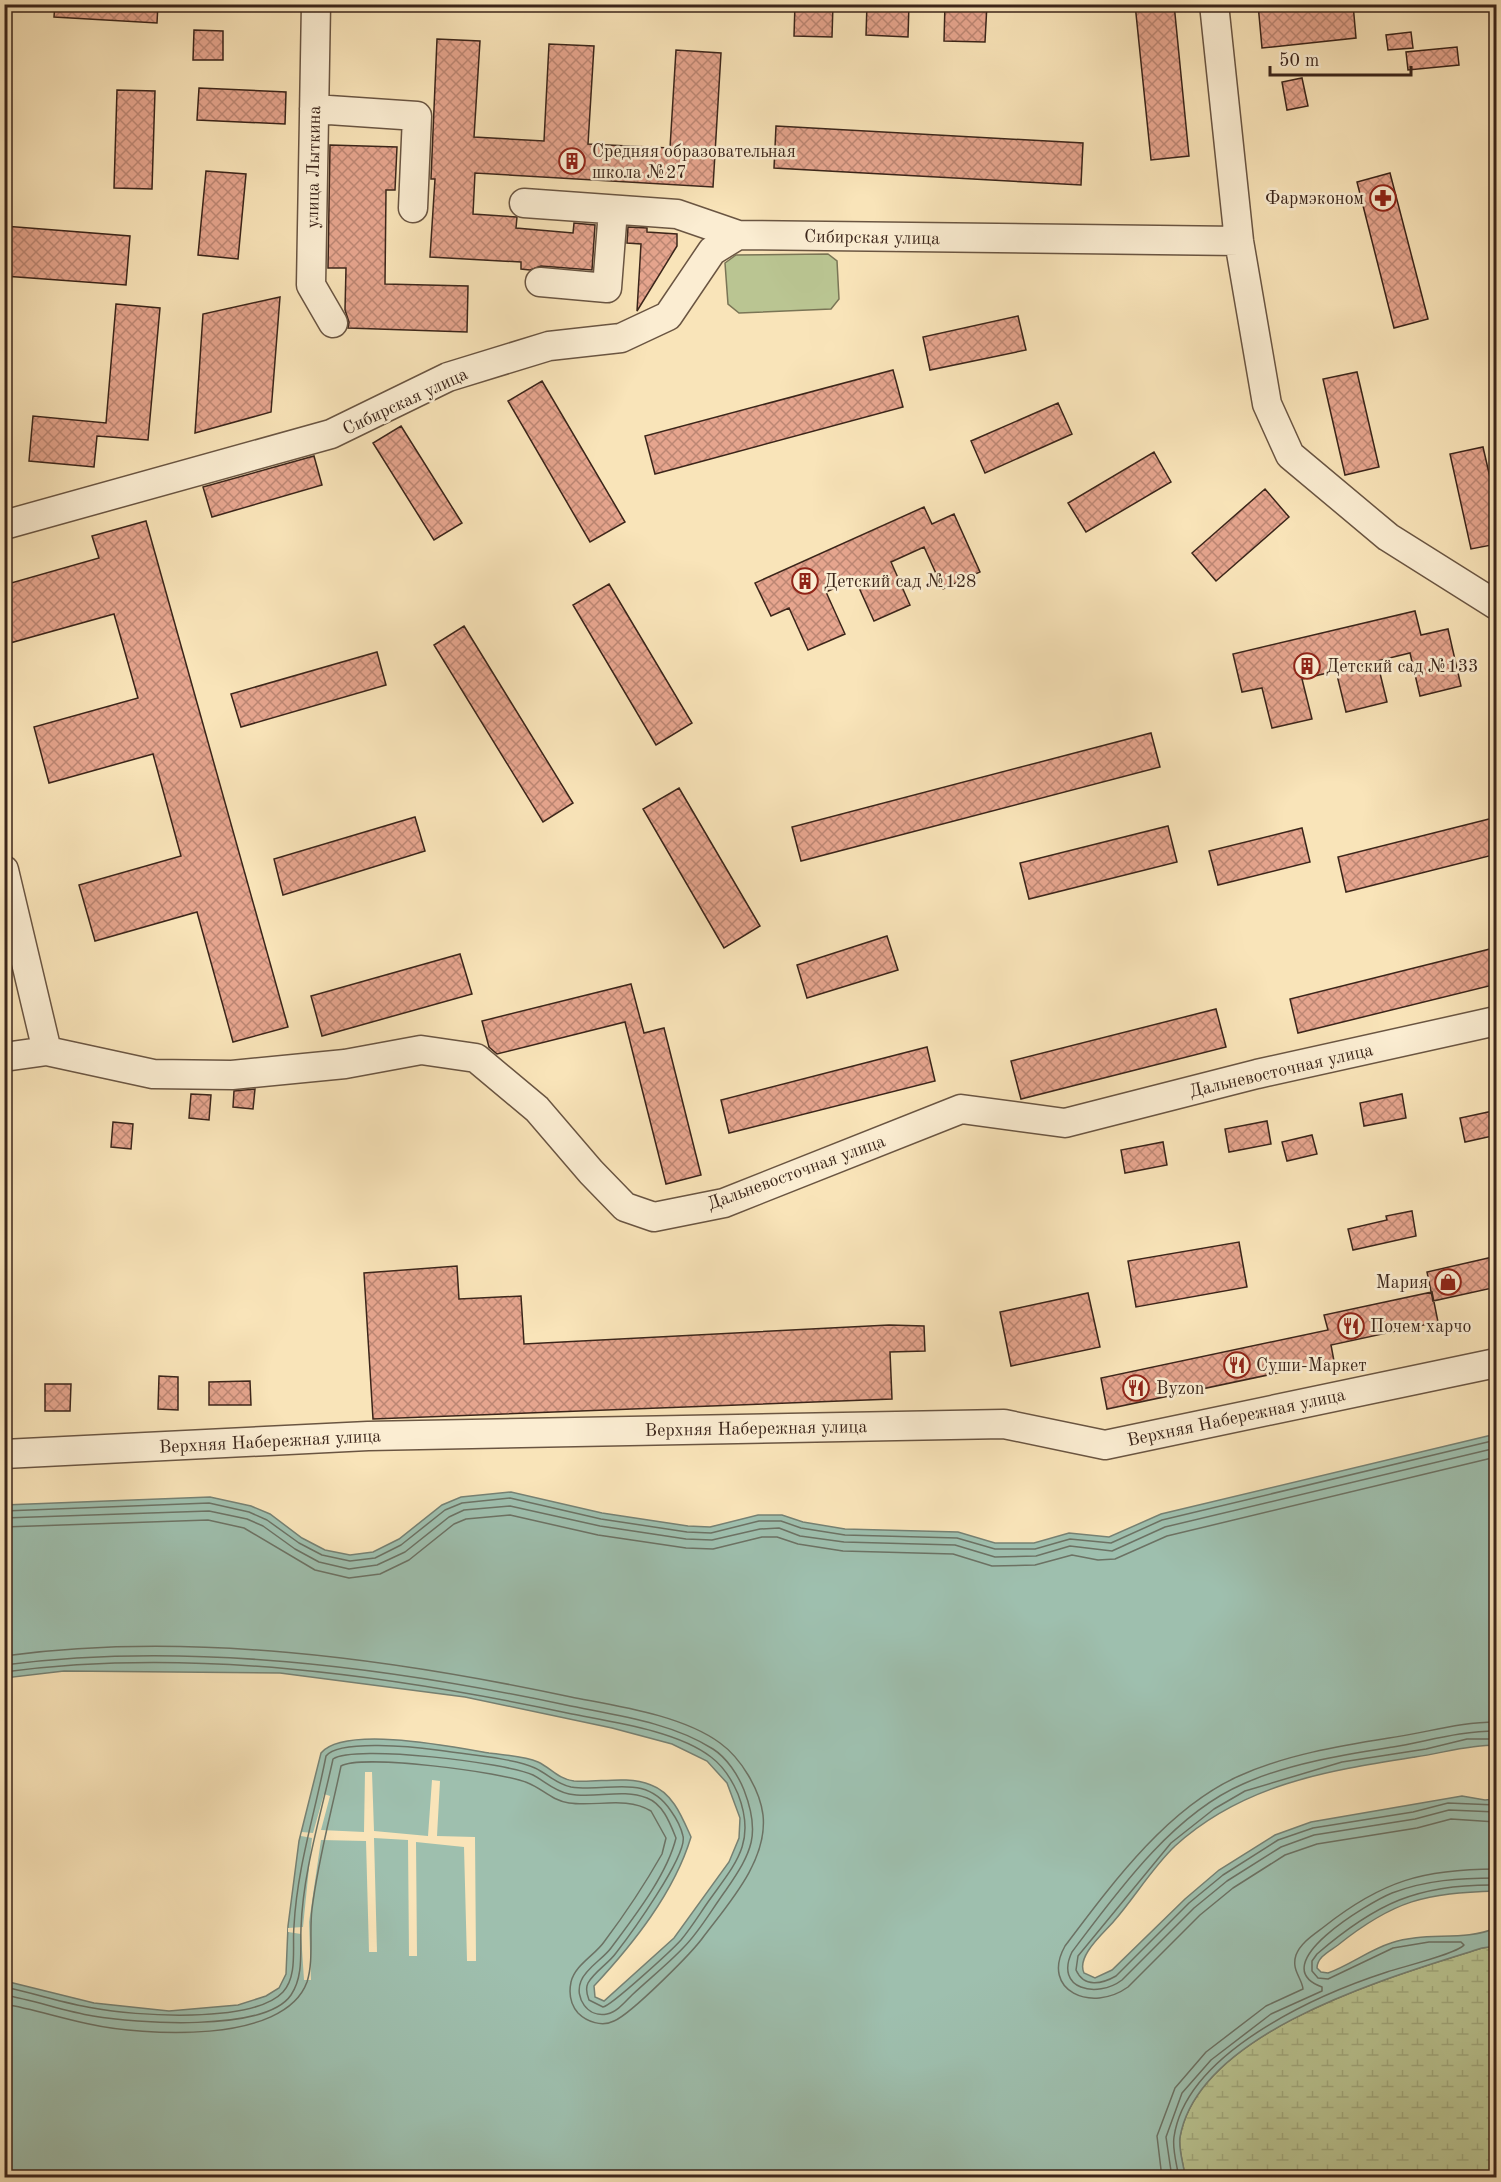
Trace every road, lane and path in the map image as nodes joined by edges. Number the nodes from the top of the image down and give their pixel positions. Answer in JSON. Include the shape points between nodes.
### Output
{"nodes":[{"id":1,"x":316,"y":4,"type":"edge"},
{"id":2,"x":1214,"y":4,"type":"edge"},
{"id":3,"x":314,"y":110,"type":"junction"},
{"id":4,"x":524,"y":203,"type":"dead end"},
{"id":5,"x":412,"y":208,"type":"dead end"},
{"id":6,"x":613,"y":210,"type":"junction"},
{"id":7,"x":738,"y":235,"type":"junction"},
{"id":8,"x":1239,"y":241,"type":"junction"},
{"id":9,"x":540,"y":282,"type":"dead end"},
{"id":10,"x":333,"y":323,"type":"dead end"},
{"id":11,"x":4,"y":525,"type":"edge"},
{"id":12,"x":1497,"y":605,"type":"edge"},
{"id":13,"x":4,"y":870,"type":"edge"},
{"id":14,"x":1497,"y":1021,"type":"edge"},
{"id":15,"x":47,"y":1051,"type":"junction"},
{"id":16,"x":4,"y":1056,"type":"edge"},
{"id":17,"x":1497,"y":1363,"type":"edge"},
{"id":18,"x":4,"y":1454,"type":"edge"}],
"edges":[{"from":1,"to":3,"type":"street","name":"улица Лыткина"},
{"from":2,"to":8,"type":"street"},
{"from":3,"to":5,"type":"street","via":[[417,117]]},
{"from":3,"to":10,"type":"street","name":"улица Лыткина","via":[[311,285]]},
{"from":4,"to":6,"type":"street"},
{"from":6,"to":7,"type":"street","via":[[677,214]]},
{"from":6,"to":9,"type":"street","via":[[607,288]]},
{"from":7,"to":8,"type":"street","name":"Сибирская улица"},
{"from":7,"to":11,"type":"street","name":"Сибирская улица","via":[[712,251],[668,316],[621,338],[538,350],[448,377],[332,435]]},
{"from":8,"to":12,"type":"street","via":[[1267,404],[1290,455],[1388,537]]},
{"from":13,"to":15,"type":"street"},
{"from":14,"to":15,"type":"street","name":"Дальневосточная улица","via":[[1257,1074],[1065,1123],[961,1109],[724,1203],[654,1217],[625,1207],[537,1109],[476,1058],[421,1050],[345,1064],[232,1075],[153,1074]]},
{"from":15,"to":16,"type":"street","name":"Дальневосточная улица"},
{"from":17,"to":18,"type":"street","name":"Верхняя Набережная улица","via":[[1105,1445],[1004,1424],[368,1436]]}]}
